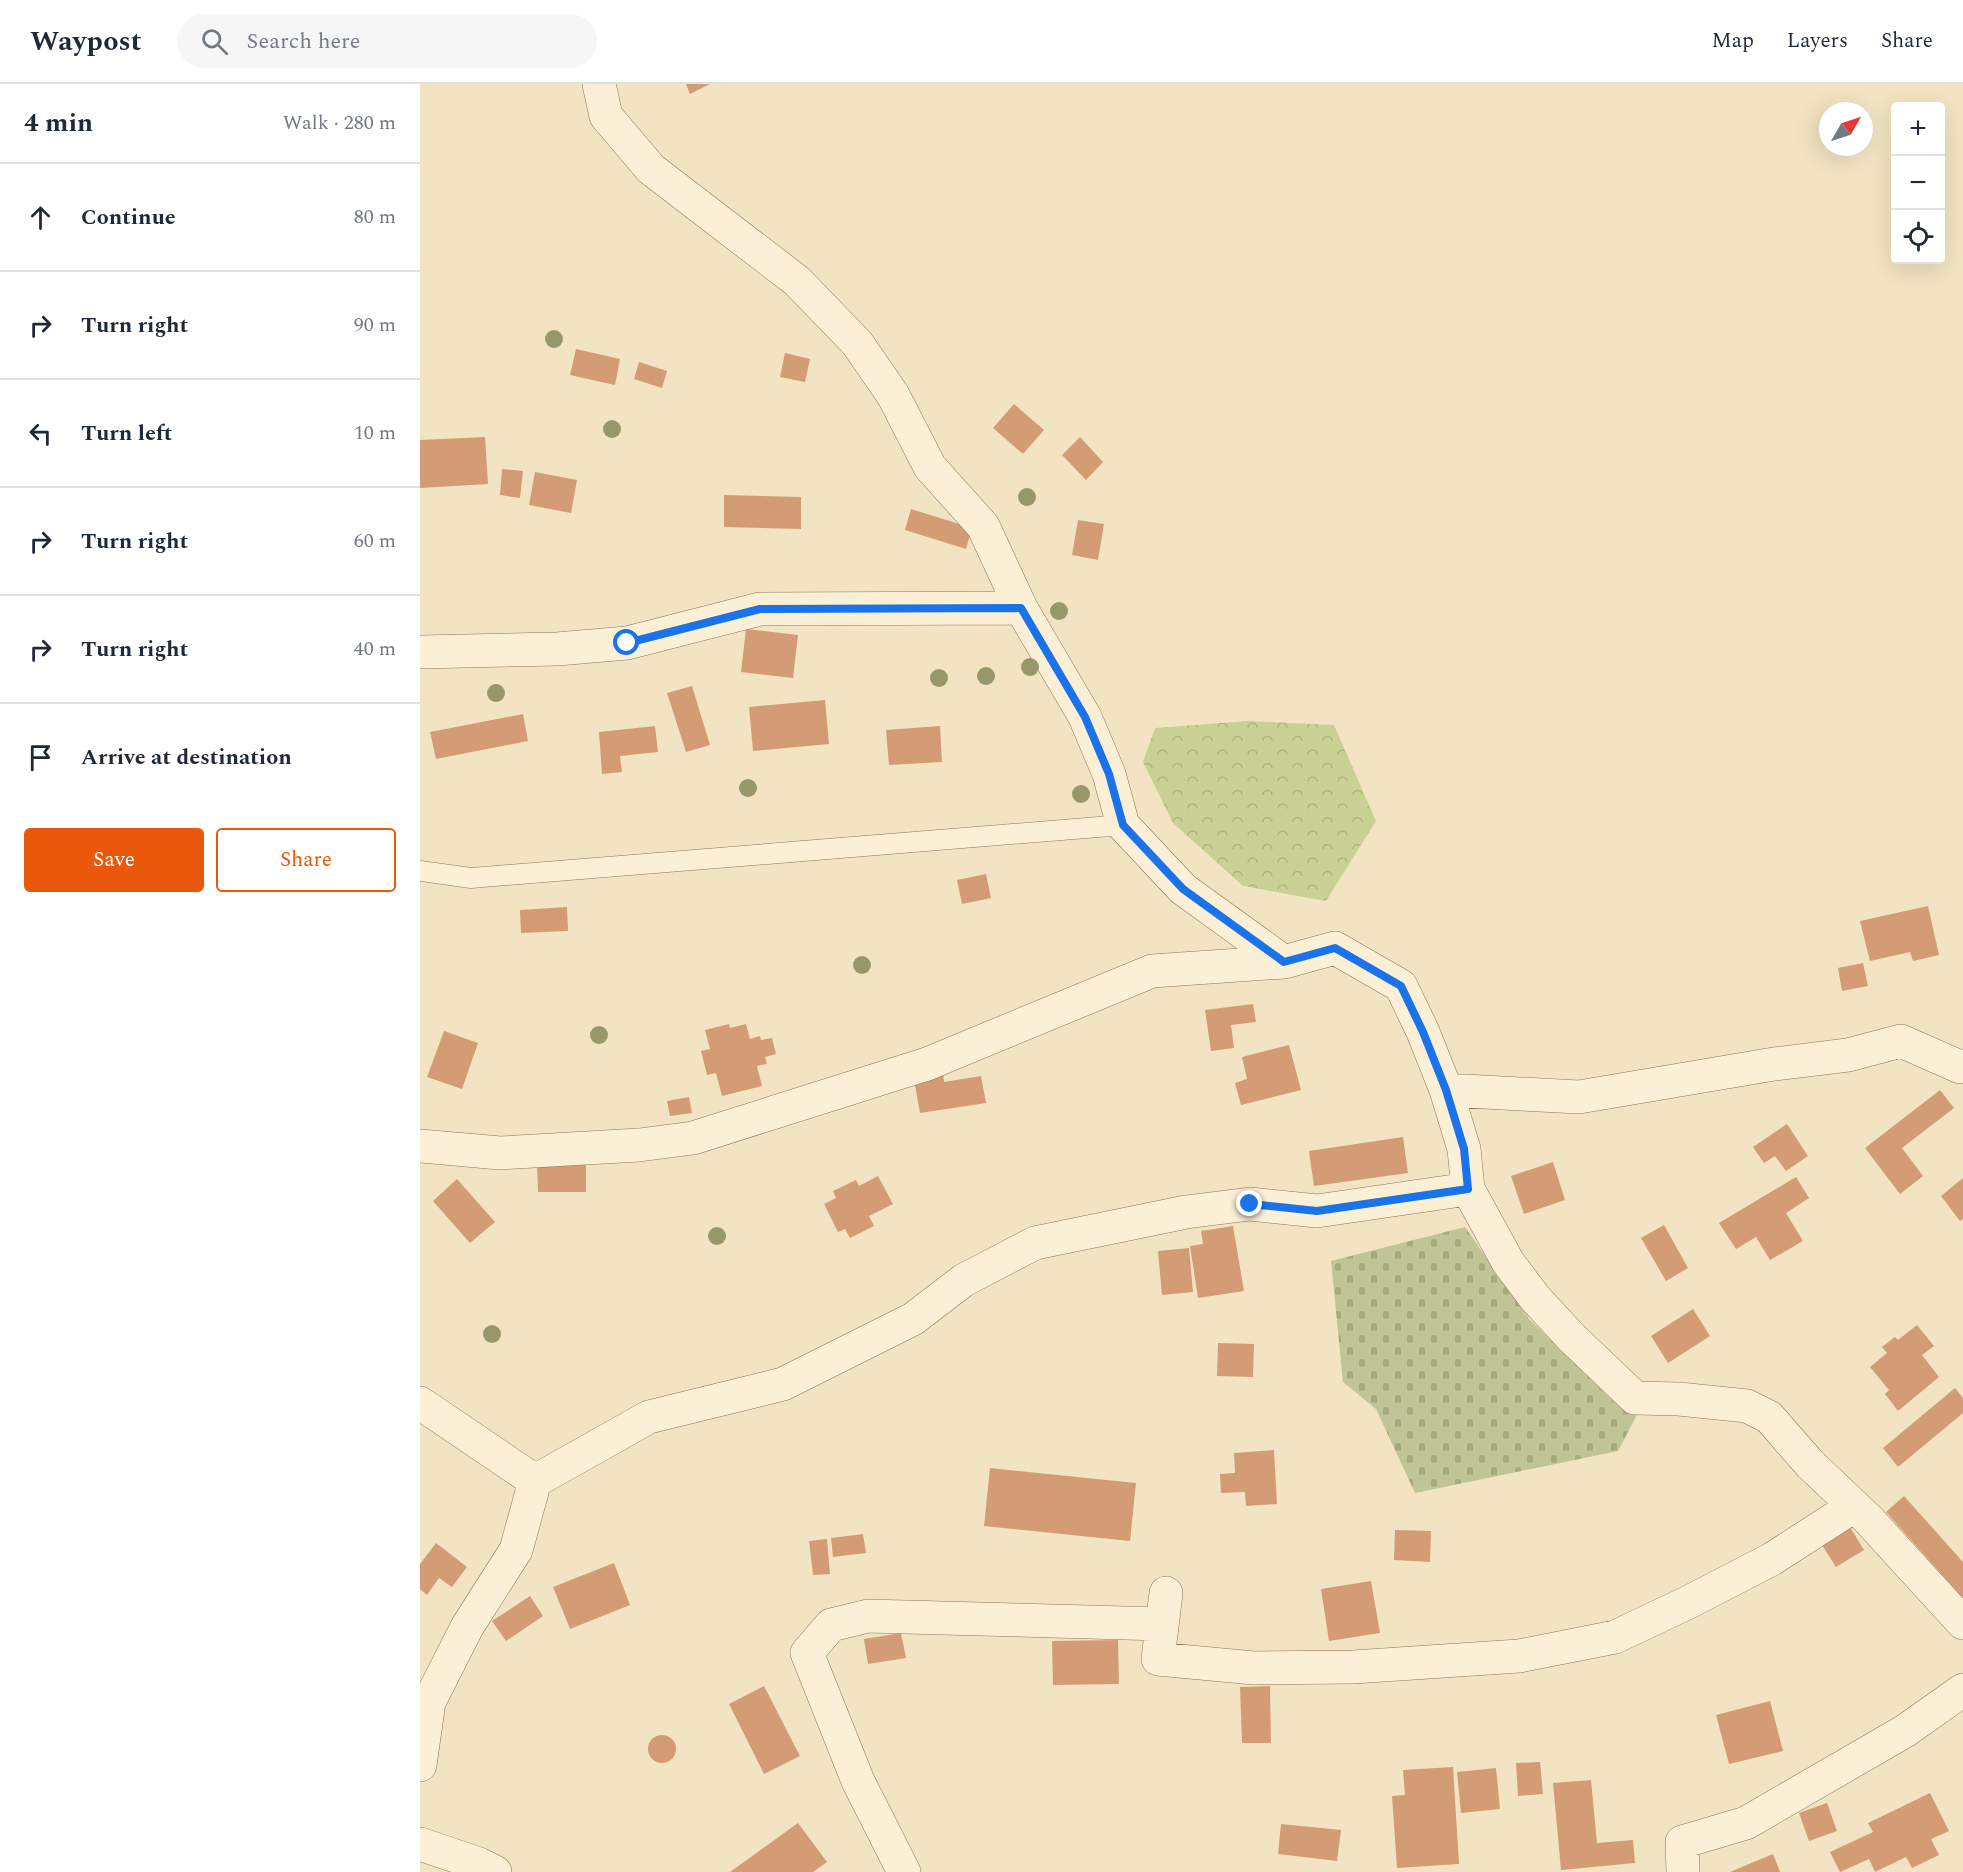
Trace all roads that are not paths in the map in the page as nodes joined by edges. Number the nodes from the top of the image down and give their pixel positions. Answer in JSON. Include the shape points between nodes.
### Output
{"nodes":[{"id":1,"x":599,"y":84,"type":"edge"},
{"id":2,"x":1021,"y":608,"type":"junction"},
{"id":3,"x":420,"y":652,"type":"edge"},
{"id":4,"x":1123,"y":825,"type":"junction"},
{"id":5,"x":420,"y":871,"type":"edge"},
{"id":6,"x":1284,"y":962,"type":"junction"},
{"id":7,"x":1963,"y":1066,"type":"edge"},
{"id":8,"x":1446,"y":1090,"type":"junction"},
{"id":9,"x":420,"y":1146,"type":"edge"},
{"id":10,"x":1468,"y":1189,"type":"junction"},
{"id":11,"x":420,"y":1403,"type":"edge"},
{"id":12,"x":535,"y":1481,"type":"junction"},
{"id":13,"x":1854,"y":1506,"type":"junction"},
{"id":14,"x":1963,"y":1623,"type":"edge"},
{"id":15,"x":1963,"y":1690,"type":"edge"},
{"id":16,"x":420,"y":1766,"type":"edge"},
{"id":17,"x":420,"y":1844,"type":"edge"},
{"id":18,"x":495,"y":1872,"type":"edge"},
{"id":19,"x":904,"y":1872,"type":"edge"},
{"id":20,"x":1683,"y":1872,"type":"edge"}],
"edges":[{"from":1,"to":2,"type":"street","via":[[606,116],[651,169],[797,281],[857,343],[892,395],[930,466],[984,526]]},
{"from":2,"to":3,"type":"street","via":[[760,609],[627,643]]},
{"from":2,"to":4,"type":"street","via":[[1085,717],[1109,774]]},
{"from":4,"to":5,"type":"lane","via":[[471,878]]},
{"from":4,"to":6,"type":"street","via":[[1183,889]]},
{"from":6,"to":8,"type":"street","via":[[1335,948],[1401,986]]},
{"from":6,"to":9,"type":"street","via":[[1152,971],[927,1064],[693,1138],[500,1153]]},
{"from":7,"to":8,"type":"street","via":[[1901,1041],[1848,1055],[1579,1097]]},
{"from":8,"to":10,"type":"street","via":[[1464,1149]]},
{"from":10,"to":12,"type":"street","via":[[1317,1211],[1250,1204],[1186,1212],[1035,1243],[964,1280],[913,1319],[783,1384],[650,1417]]},
{"from":10,"to":13,"type":"street","via":[[1508,1262],[1535,1298],[1635,1398],[1748,1406],[1768,1417]]},
{"from":11,"to":12,"type":"street"},
{"from":12,"to":16,"type":"street","via":[[516,1550],[467,1627],[429,1702]]},
{"from":13,"to":14,"type":"street"},
{"from":13,"to":19,"type":"street","via":[[1772,1559],[1615,1637],[1519,1656],[1353,1667],[1254,1668],[1158,1659],[1164,1609],[868,1616],[831,1625],[807,1653],[858,1781]]},
{"from":15,"to":20,"type":"street","via":[[1905,1731],[1746,1823],[1682,1842]]},
{"from":17,"to":18,"type":"street"}]}
